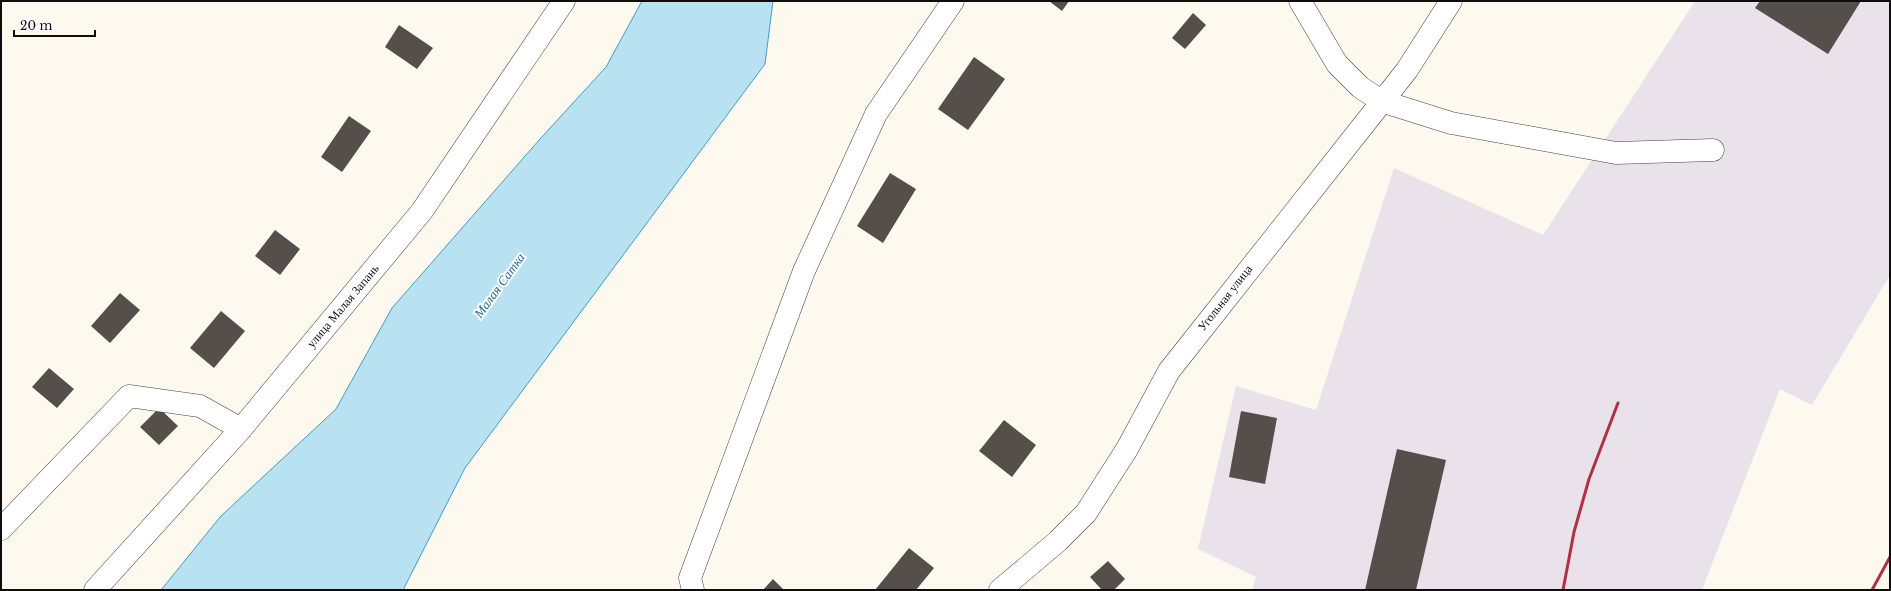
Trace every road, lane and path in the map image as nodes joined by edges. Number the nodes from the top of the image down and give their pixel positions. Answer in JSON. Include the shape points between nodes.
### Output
{"nodes":[{"id":1,"x":564,"y":1,"type":"edge"},
{"id":2,"x":953,"y":1,"type":"edge"},
{"id":3,"x":1300,"y":1,"type":"edge"},
{"id":4,"x":1451,"y":1,"type":"edge"},
{"id":5,"x":1381,"y":101,"type":"junction"},
{"id":6,"x":1713,"y":150,"type":"dead end"},
{"id":7,"x":241,"y":429,"type":"junction"},
{"id":8,"x":1,"y":529,"type":"edge"},
{"id":9,"x":95,"y":590,"type":"edge"},
{"id":10,"x":693,"y":590,"type":"edge"},
{"id":11,"x":1000,"y":590,"type":"edge"}],
"edges":[{"from":1,"to":7,"type":"street","name":"улица Малая Запань","via":[[422,211]]},
{"from":2,"to":10,"type":"street","via":[[876,114],[804,271],[690,578]]},
{"from":3,"to":5,"type":"street","via":[[1337,64],[1360,87]]},
{"from":4,"to":5,"type":"street","name":"Угольная улица","via":[[1407,70]]},
{"from":5,"to":6,"type":"street","via":[[1451,123],[1616,153]]},
{"from":5,"to":11,"type":"street","name":"Угольная улица","via":[[1169,371],[1127,449],[1086,513],[1058,541]]},
{"from":7,"to":8,"type":"street","via":[[200,406],[129,396]]},
{"from":7,"to":9,"type":"street","name":"улица Малая Запань"}]}
